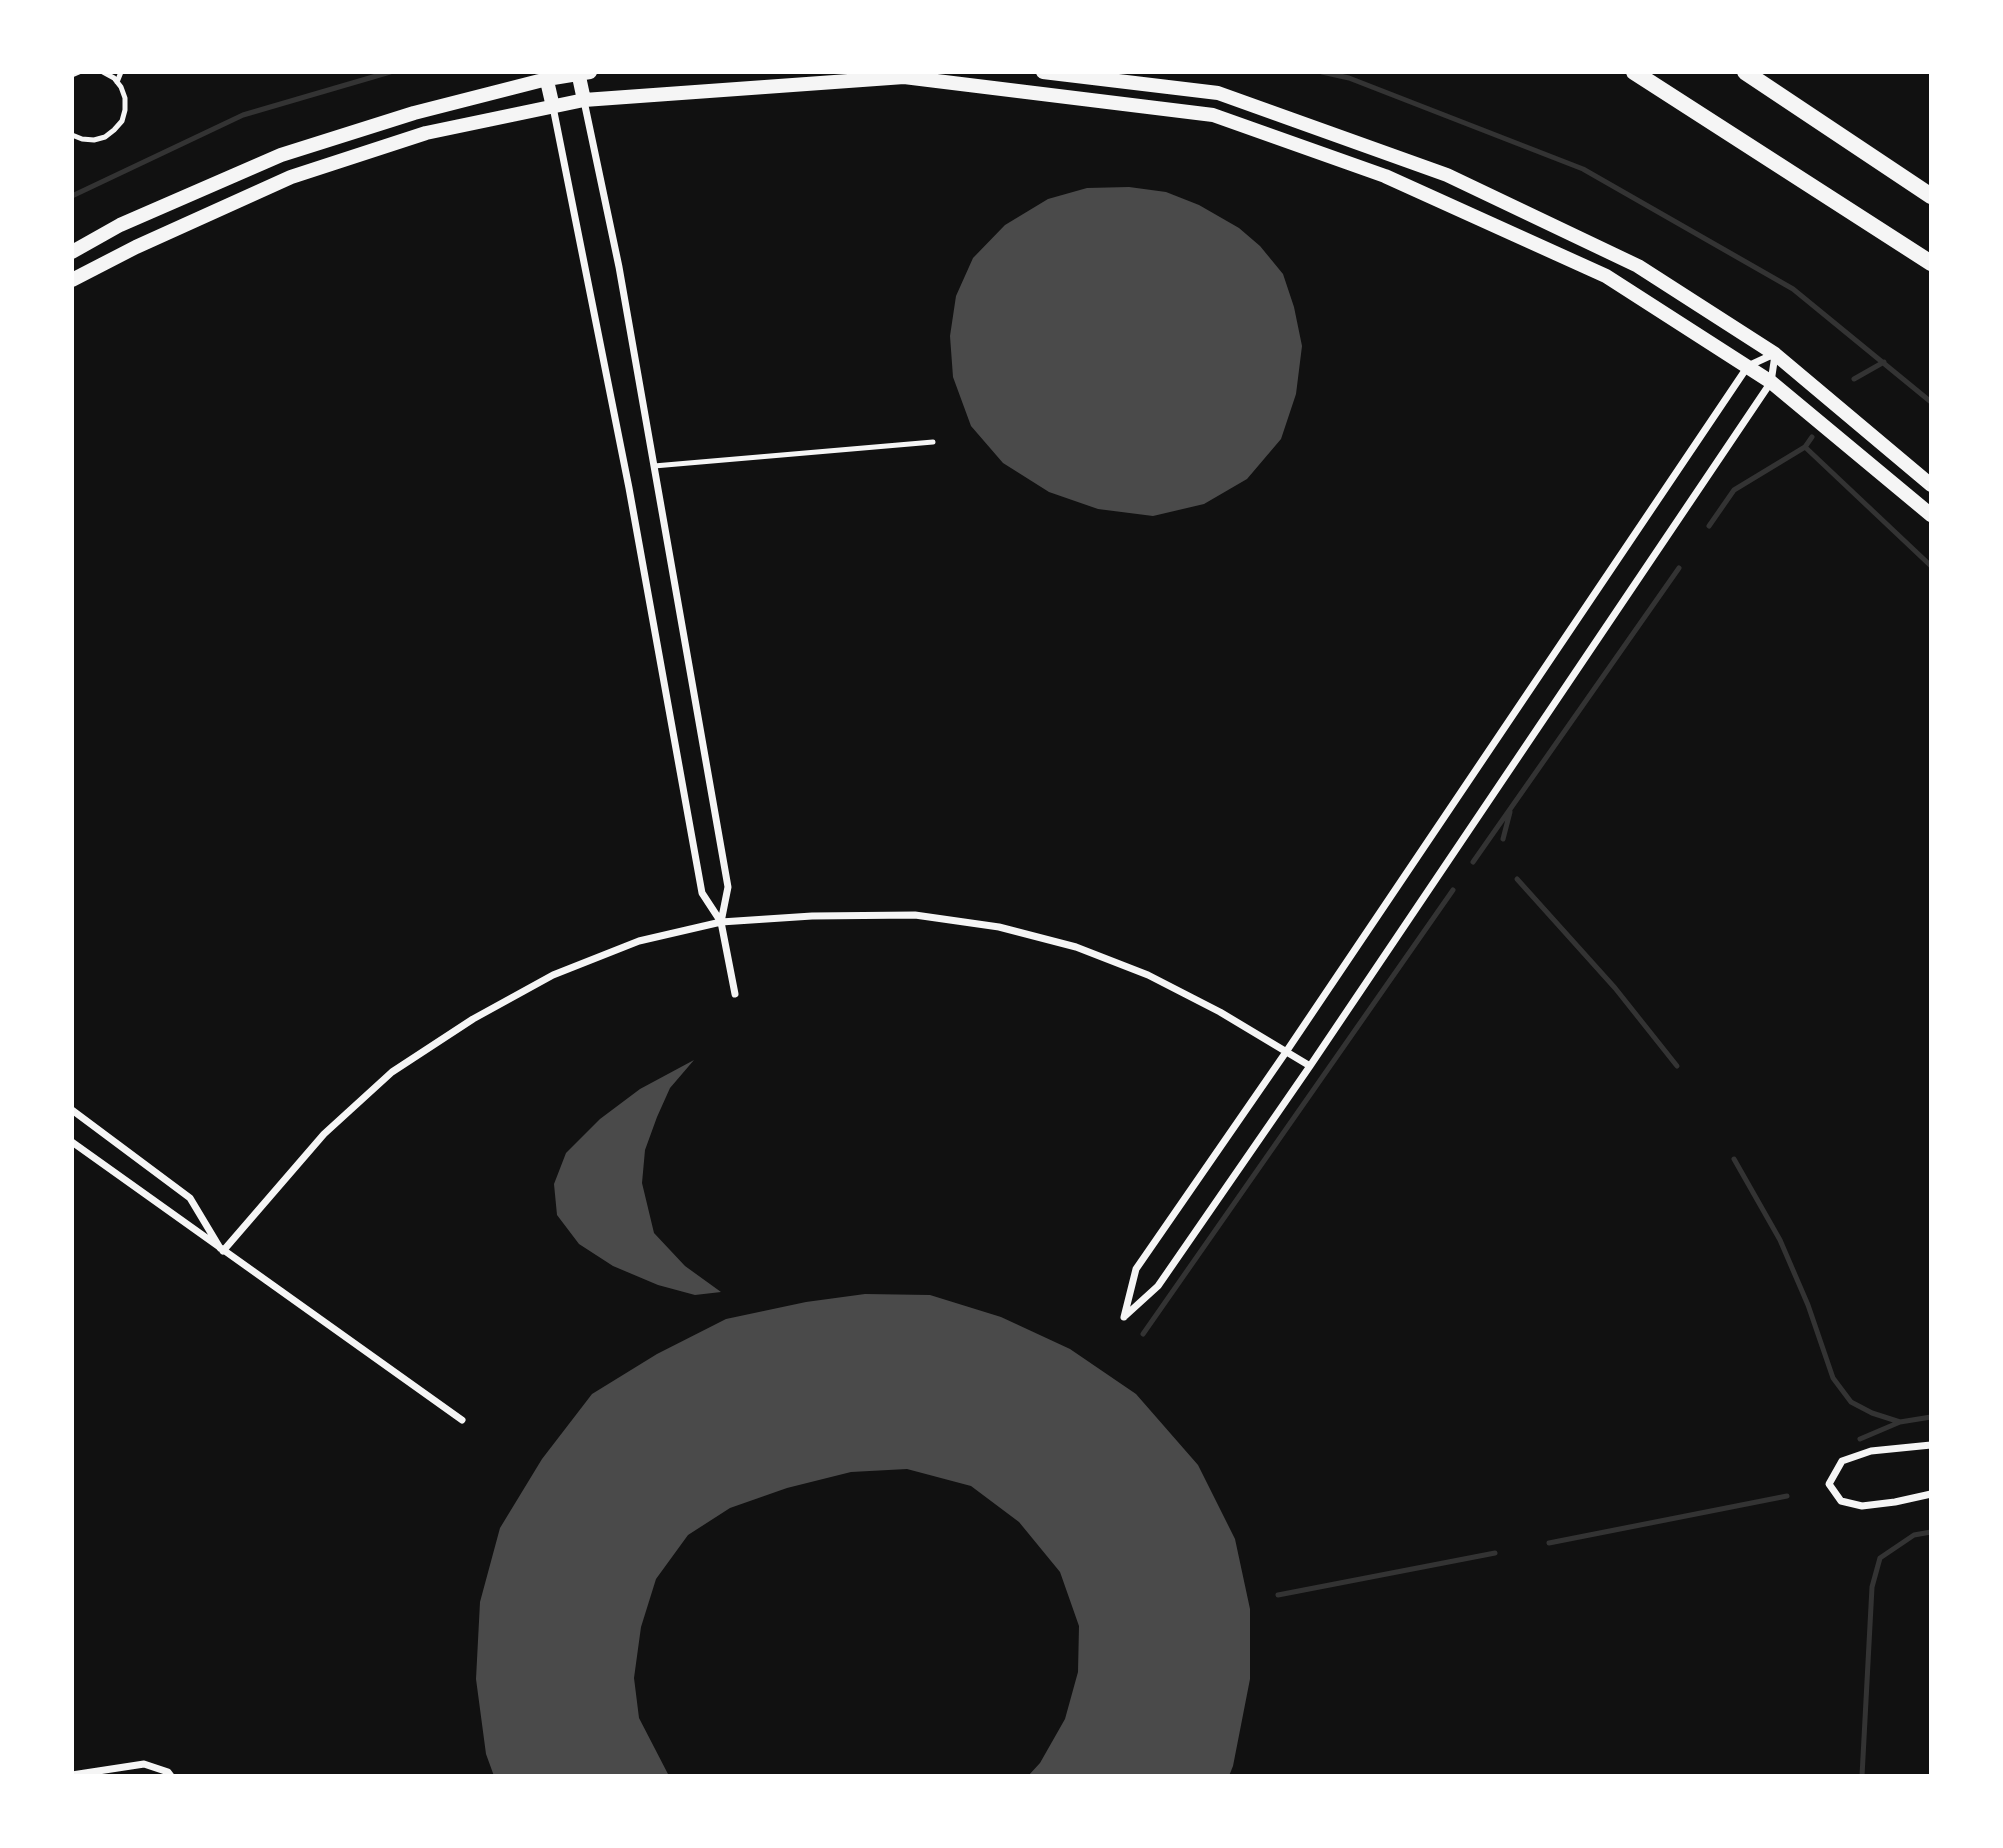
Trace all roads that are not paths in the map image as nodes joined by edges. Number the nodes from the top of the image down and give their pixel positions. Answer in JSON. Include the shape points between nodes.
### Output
{"nodes":[{"id":1,"x":79,"y":72,"type":"edge"},
{"id":2,"x":103,"y":72,"type":"edge"},
{"id":3,"x":121,"y":72,"type":"edge"},
{"id":4,"x":578,"y":72,"type":"edge"},
{"id":5,"x":590,"y":72,"type":"edge"},
{"id":6,"x":1043,"y":72,"type":"edge"},
{"id":7,"x":1634,"y":72,"type":"edge"},
{"id":8,"x":1745,"y":72,"type":"edge"},
{"id":9,"x":72,"y":75,"type":"edge"},
{"id":10,"x":546,"y":75,"type":"edge"},
{"id":11,"x":117,"y":82,"type":"junction"},
{"id":12,"x":584,"y":100,"type":"junction"},
{"id":13,"x":553,"y":107,"type":"junction"},
{"id":14,"x":72,"y":135,"type":"edge"},
{"id":15,"x":1931,"y":196,"type":"edge"},
{"id":16,"x":72,"y":252,"type":"edge"},
{"id":17,"x":1931,"y":263,"type":"edge"},
{"id":18,"x":72,"y":280,"type":"edge"},
{"id":19,"x":1775,"y":354,"type":"junction"},
{"id":20,"x":1748,"y":366,"type":"junction"},
{"id":21,"x":1771,"y":382,"type":"junction"},
{"id":22,"x":933,"y":442,"type":"dead end"},
{"id":23,"x":654,"y":466,"type":"junction"},
{"id":24,"x":1931,"y":485,"type":"edge"},
{"id":25,"x":1931,"y":514,"type":"edge"},
{"id":26,"x":721,"y":922,"type":"junction"},
{"id":27,"x":735,"y":994,"type":"dead end"},
{"id":28,"x":1286,"y":1052,"type":"junction"},
{"id":29,"x":1310,"y":1066,"type":"junction"},
{"id":30,"x":72,"y":1110,"type":"edge"},
{"id":31,"x":72,"y":1142,"type":"edge"},
{"id":32,"x":223,"y":1251,"type":"junction"},
{"id":33,"x":462,"y":1420,"type":"dead end"},
{"id":34,"x":1931,"y":1445,"type":"edge"},
{"id":35,"x":1931,"y":1494,"type":"edge"},
{"id":36,"x":72,"y":1775,"type":"edge"},
{"id":37,"x":171,"y":1776,"type":"edge"}],
"edges":[{"from":1,"to":9,"type":"lane"},
{"from":2,"to":11,"type":"lane"},
{"from":3,"to":11,"type":"lane"},
{"from":4,"to":5,"type":"main road"},
{"from":4,"to":10,"type":"main road"},
{"from":4,"to":12,"type":"main road"},
{"from":6,"to":19,"type":"main road","via":[[1218,93],[1447,175],[1638,265]]},
{"from":7,"to":17,"type":"main road"},
{"from":8,"to":15,"type":"main road"},
{"from":10,"to":13,"type":"main road"},
{"from":10,"to":16,"type":"main road","via":[[281,155],[120,225]]},
{"from":11,"to":14,"type":"lane","via":[[125,98],[122,121],[105,137],[93,140]]},
{"from":12,"to":13,"type":"main road"},
{"from":12,"to":20,"type":"main road","via":[[904,77],[1213,115],[1385,176],[1606,276]]},
{"from":12,"to":23,"type":"street","via":[[620,267]]},
{"from":13,"to":18,"type":"main road","via":[[426,133],[290,177]]},
{"from":13,"to":26,"type":"street","via":[[629,488],[702,893]]},
{"from":19,"to":20,"type":"street"},
{"from":19,"to":21,"type":"street"},
{"from":19,"to":24,"type":"main road"},
{"from":20,"to":21,"type":"main road"},
{"from":20,"to":28,"type":"street"},
{"from":21,"to":25,"type":"main road"},
{"from":21,"to":29,"type":"street"},
{"from":22,"to":23,"type":"lane"},
{"from":23,"to":26,"type":"street","via":[[728,887]]},
{"from":26,"to":27,"type":"street"},
{"from":26,"to":28,"type":"street","via":[[915,915],[999,927],[1076,947],[1148,975]]},
{"from":26,"to":32,"type":"street","via":[[639,941],[554,975],[473,1018],[392,1072],[324,1134]]},
{"from":28,"to":29,"type":"street"},
{"from":28,"to":29,"type":"street","via":[[1136,1269],[1124,1317],[1158,1286]]},
{"from":30,"to":32,"type":"street","via":[[190,1198]]},
{"from":31,"to":32,"type":"street"},
{"from":32,"to":33,"type":"street"},
{"from":34,"to":35,"type":"street","via":[[1871,1451],[1842,1461],[1829,1484],[1841,1501],[1862,1506]]},
{"from":36,"to":37,"type":"street","via":[[144,1764]]}]}
